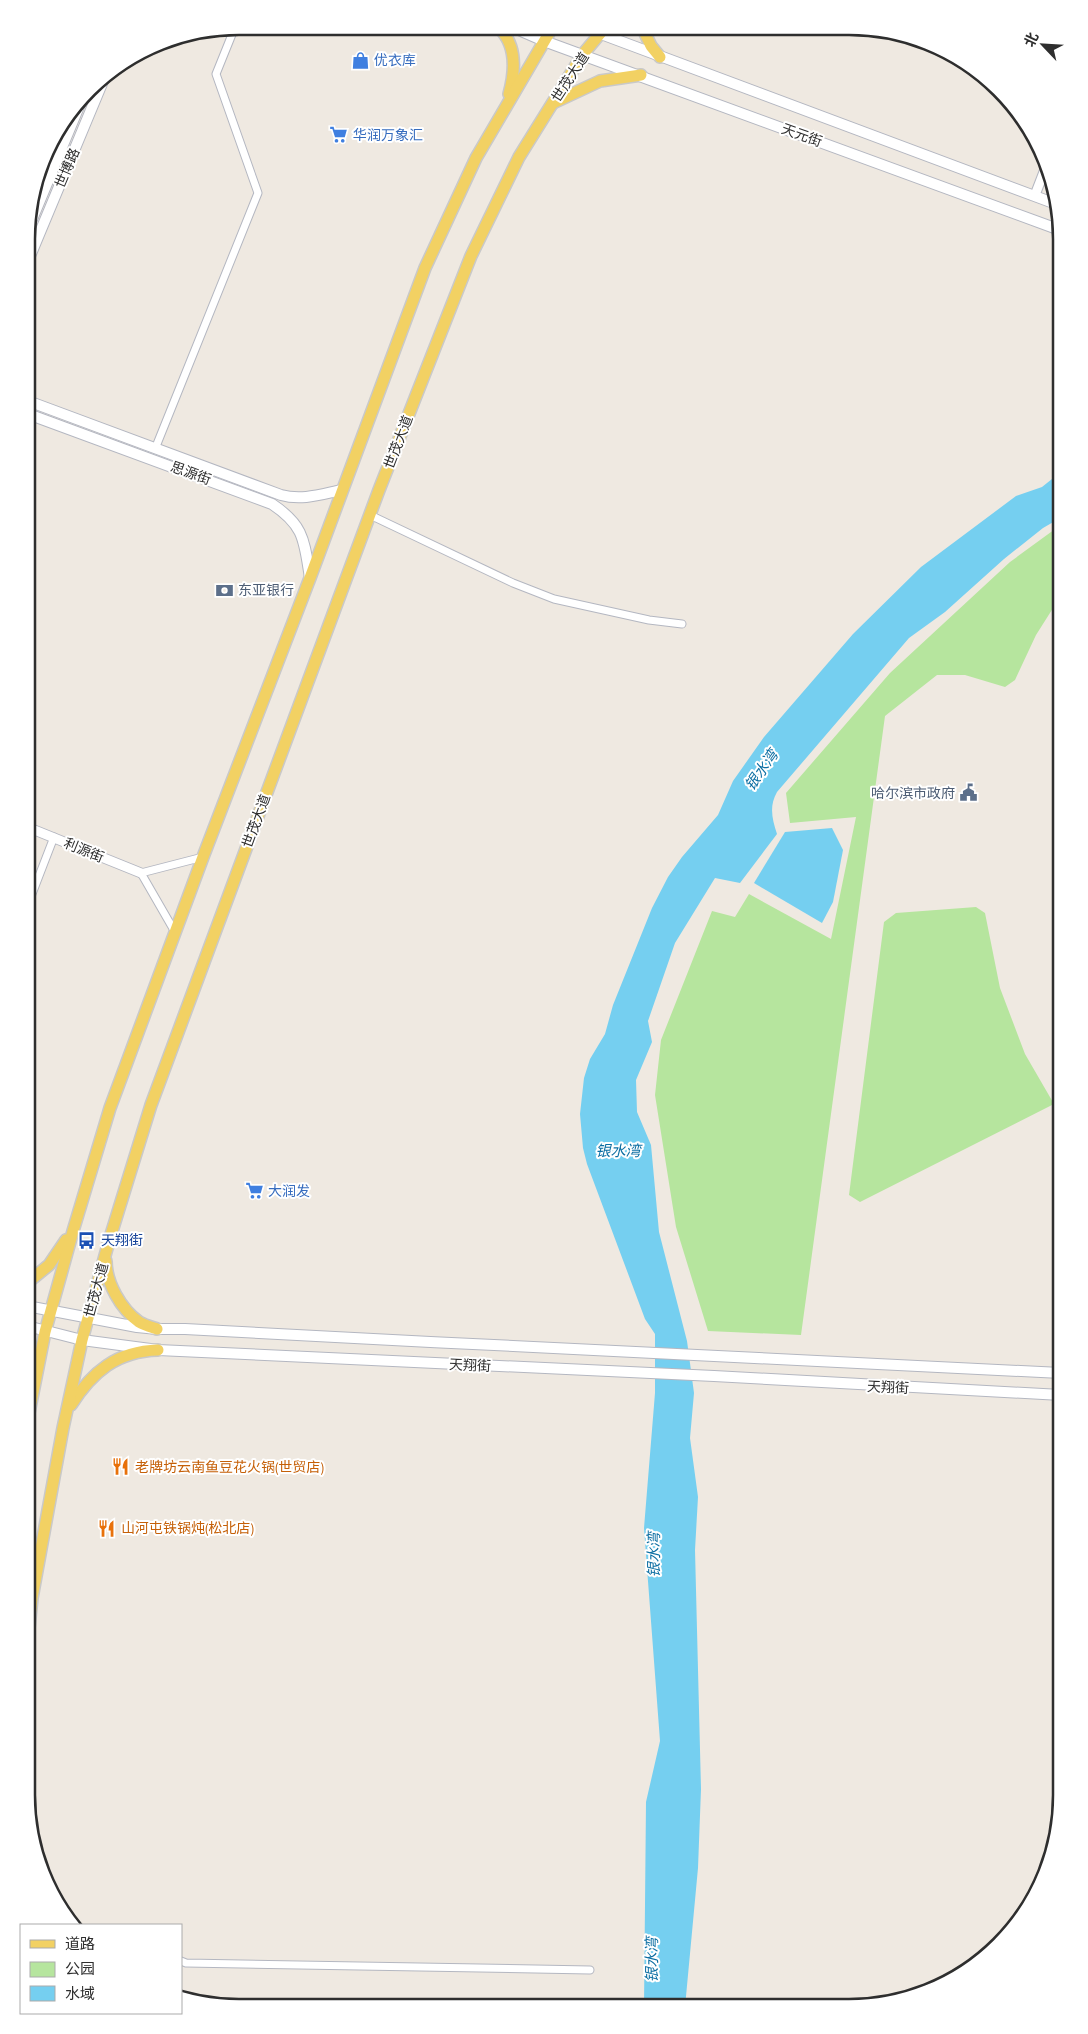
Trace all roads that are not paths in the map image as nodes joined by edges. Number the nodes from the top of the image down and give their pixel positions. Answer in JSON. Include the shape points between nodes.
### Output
{"nodes":[{"id":1,"x":232,"y":35,"type":"edge"},
{"id":2,"x":504,"y":35,"type":"edge"},
{"id":3,"x":530,"y":35,"type":"edge"},
{"id":4,"x":548,"y":35,"type":"edge"},
{"id":5,"x":599,"y":35,"type":"edge"},
{"id":6,"x":611,"y":35,"type":"edge"},
{"id":7,"x":645,"y":35,"type":"edge"},
{"id":8,"x":544,"y":41,"type":"junction"},
{"id":9,"x":583,"y":54,"type":"junction"},
{"id":10,"x":660,"y":57,"type":"junction"},
{"id":11,"x":641,"y":76,"type":"junction"},
{"id":12,"x":99,"y":91,"type":"edge"},
{"id":13,"x":552,"y":104,"type":"junction"},
{"id":14,"x":505,"y":107,"type":"junction"},
{"id":15,"x":74,"y":119,"type":"edge"},
{"id":16,"x":1043,"y":175,"type":"edge"},
{"id":17,"x":1035,"y":195,"type":"junction"},
{"id":18,"x":1049,"y":201,"type":"edge"},
{"id":19,"x":38,"y":205,"type":"edge"},
{"id":20,"x":1053,"y":227,"type":"edge"},
{"id":21,"x":35,"y":244,"type":"edge"},
{"id":22,"x":35,"y":404,"type":"edge"},
{"id":23,"x":35,"y":417,"type":"edge"},
{"id":24,"x":155,"y":449,"type":"junction"},
{"id":25,"x":342,"y":490,"type":"junction"},
{"id":26,"x":370,"y":515,"type":"junction"},
{"id":27,"x":310,"y":578,"type":"junction"},
{"id":28,"x":682,"y":624,"type":"dead end"},
{"id":29,"x":35,"y":830,"type":"edge"},
{"id":30,"x":54,"y":838,"type":"junction"},
{"id":31,"x":203,"y":856,"type":"junction"},
{"id":32,"x":141,"y":873,"type":"junction"},
{"id":33,"x":35,"y":887,"type":"edge"},
{"id":34,"x":175,"y":932,"type":"junction"},
{"id":35,"x":73,"y":1230,"type":"junction"},
{"id":36,"x":110,"y":1241,"type":"junction"},
{"id":37,"x":35,"y":1277,"type":"edge"},
{"id":38,"x":35,"y":1308,"type":"edge"},
{"id":39,"x":50,"y":1311,"type":"junction"},
{"id":40,"x":88,"y":1318,"type":"junction"},
{"id":41,"x":35,"y":1329,"type":"edge"},
{"id":42,"x":157,"y":1329,"type":"junction"},
{"id":43,"x":45,"y":1332,"type":"junction"},
{"id":44,"x":82,"y":1340,"type":"junction"},
{"id":45,"x":158,"y":1350,"type":"junction"},
{"id":46,"x":1053,"y":1373,"type":"edge"},
{"id":47,"x":35,"y":1383,"type":"edge"},
{"id":48,"x":1053,"y":1396,"type":"edge"},
{"id":49,"x":63,"y":1428,"type":"junction"},
{"id":50,"x":35,"y":1582,"type":"edge"},
{"id":51,"x":182,"y":1961,"type":"edge"},
{"id":52,"x":590,"y":1970,"type":"dead end"}],
"edges":[{"from":1,"to":24,"type":"street","via":[[216,74],[258,194]]},
{"from":2,"to":14,"type":"main road","via":[[513,62]]},
{"from":3,"to":8,"type":"main road","name":"天元街"},
{"from":4,"to":8,"type":"main road"},
{"from":5,"to":9,"type":"main road","name":"世茂大道"},
{"from":6,"to":10,"type":"main road","name":"天元街"},
{"from":7,"to":10,"type":"main road"},
{"from":8,"to":9,"type":"main road","name":"天元街"},
{"from":8,"to":14,"type":"main road"},
{"from":9,"to":11,"type":"main road","name":"天元街"},
{"from":9,"to":13,"type":"main road","name":"世茂大道"},
{"from":10,"to":17,"type":"main road","name":"天元街"},
{"from":11,"to":13,"type":"main road","via":[[600,81]]},
{"from":11,"to":20,"type":"main road","name":"天元街"},
{"from":12,"to":21,"type":"main road","name":"世博路"},
{"from":13,"to":26,"type":"main road","name":"世茂大道","via":[[519,157],[471,256]]},
{"from":14,"to":25,"type":"main road","via":[[476,158],[425,268]]},
{"from":15,"to":19,"type":"main road","name":"世博路"},
{"from":16,"to":17,"type":"street"},
{"from":17,"to":18,"type":"main road","name":"天元街"},
{"from":22,"to":24,"type":"main road","name":"思源街"},
{"from":23,"to":27,"type":"main road","name":"思源街","via":[[272,504],[301,532]]},
{"from":24,"to":25,"type":"main road","name":"思源街","via":[[290,497]]},
{"from":25,"to":27,"type":"main road"},
{"from":26,"to":28,"type":"street","via":[[554,599],[648,620]]},
{"from":26,"to":36,"type":"main road","name":"世茂大道","via":[[151,1105]]},
{"from":27,"to":31,"type":"main road"},
{"from":29,"to":30,"type":"street","name":"利源街"},
{"from":30,"to":32,"type":"street","name":"利源街"},
{"from":30,"to":33,"type":"street"},
{"from":31,"to":32,"type":"street"},
{"from":31,"to":34,"type":"main road"},
{"from":32,"to":34,"type":"street"},
{"from":34,"to":35,"type":"main road","via":[[110,1108]]},
{"from":35,"to":37,"type":"main road","via":[[50,1265]]},
{"from":35,"to":39,"type":"main road"},
{"from":36,"to":40,"type":"main road","name":"世茂大道"},
{"from":36,"to":42,"type":"main road","via":[[106,1263],[110,1284],[140,1322]]},
{"from":38,"to":39,"type":"main road","name":"天翔街"},
{"from":39,"to":40,"type":"main road","name":"天翔街"},
{"from":39,"to":43,"type":"main road"},
{"from":40,"to":42,"type":"main road","name":"天翔街"},
{"from":40,"to":44,"type":"main road","name":"世茂大道"},
{"from":41,"to":43,"type":"main road","name":"天翔街"},
{"from":42,"to":46,"type":"main road","name":"天翔街"},
{"from":43,"to":44,"type":"main road","name":"天翔街"},
{"from":43,"to":47,"type":"main road"},
{"from":44,"to":45,"type":"main road","name":"天翔街"},
{"from":44,"to":49,"type":"main road","name":"世茂大道"},
{"from":45,"to":48,"type":"main road","name":"天翔街"},
{"from":45,"to":49,"type":"main road","via":[[129,1354],[94,1374],[70,1406]]},
{"from":49,"to":50,"type":"main road","name":"世茂大道"},
{"from":51,"to":52,"type":"street"}]}
